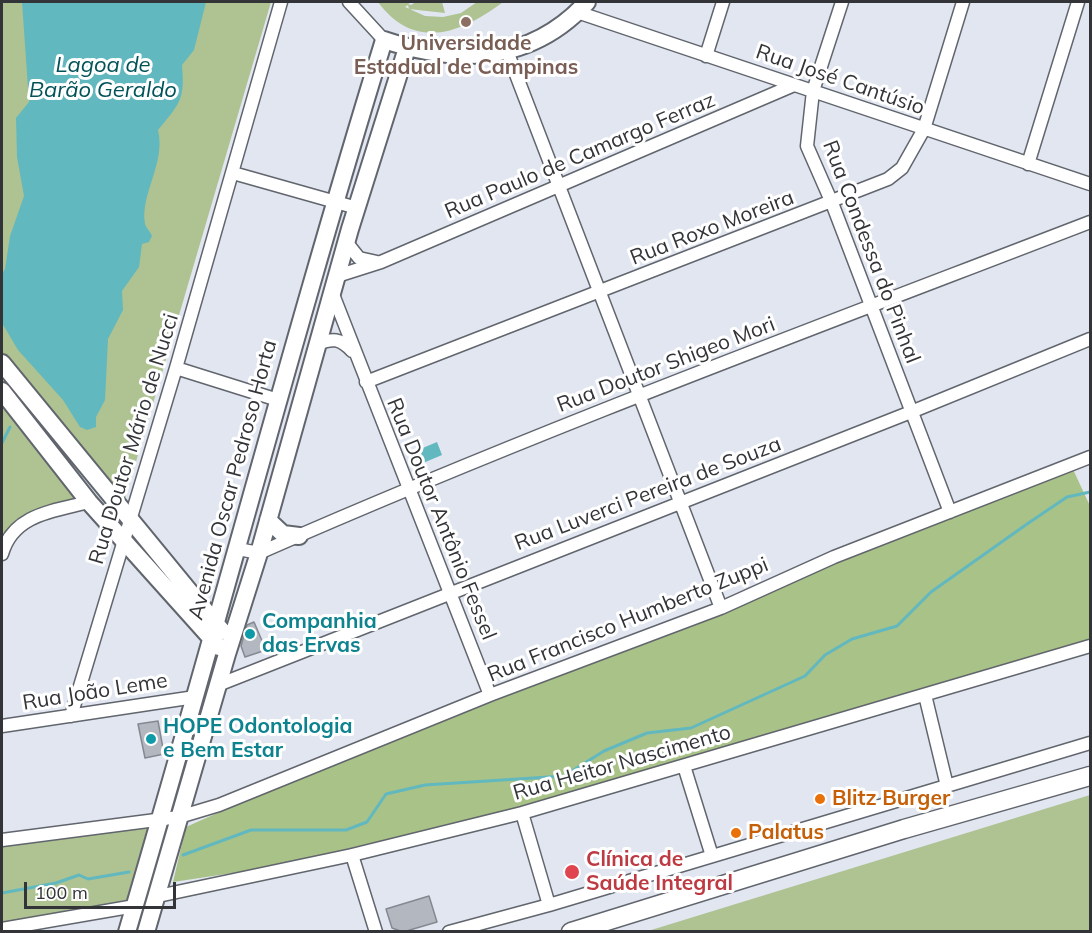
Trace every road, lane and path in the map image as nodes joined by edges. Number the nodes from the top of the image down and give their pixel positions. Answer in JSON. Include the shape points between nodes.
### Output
{"nodes":[{"id":1,"x":281,"y":2,"type":"edge"},
{"id":2,"x":349,"y":2,"type":"edge"},
{"id":3,"x":723,"y":2,"type":"edge"},
{"id":4,"x":842,"y":2,"type":"edge"},
{"id":5,"x":963,"y":2,"type":"edge"},
{"id":6,"x":1078,"y":2,"type":"edge"},
{"id":7,"x":582,"y":7,"type":"edge"},
{"id":8,"x":384,"y":40,"type":"junction"},
{"id":9,"x":407,"y":48,"type":"junction"},
{"id":10,"x":507,"y":51,"type":"junction"},
{"id":11,"x":706,"y":56,"type":"junction"},
{"id":12,"x":794,"y":85,"type":"junction"},
{"id":13,"x":813,"y":92,"type":"junction"},
{"id":14,"x":924,"y":129,"type":"junction"},
{"id":15,"x":1028,"y":164,"type":"junction"},
{"id":16,"x":233,"y":173,"type":"junction"},
{"id":17,"x":1090,"y":184,"type":"edge"},
{"id":18,"x":561,"y":187,"type":"junction"},
{"id":19,"x":334,"y":201,"type":"junction"},
{"id":20,"x":832,"y":203,"type":"junction"},
{"id":21,"x":357,"y":208,"type":"junction"},
{"id":22,"x":1090,"y":222,"type":"edge"},
{"id":23,"x":346,"y":243,"type":"junction"},
{"id":24,"x":381,"y":262,"type":"junction"},
{"id":25,"x":334,"y":284,"type":"junction"},
{"id":26,"x":599,"y":292,"type":"junction"},
{"id":27,"x":871,"y":306,"type":"junction"},
{"id":28,"x":1090,"y":339,"type":"edge"},
{"id":29,"x":317,"y":344,"type":"junction"},
{"id":30,"x":357,"y":356,"type":"junction"},
{"id":31,"x":2,"y":363,"type":"edge"},
{"id":32,"x":176,"y":368,"type":"junction"},
{"id":33,"x":366,"y":382,"type":"junction"},
{"id":34,"x":2,"y":392,"type":"edge"},
{"id":35,"x":639,"y":395,"type":"junction"},
{"id":36,"x":278,"y":400,"type":"junction"},
{"id":37,"x":911,"y":412,"type":"junction"},
{"id":38,"x":1090,"y":457,"type":"edge"},
{"id":39,"x":407,"y":488,"type":"junction"},
{"id":40,"x":89,"y":502,"type":"junction"},
{"id":41,"x":679,"y":503,"type":"junction"},
{"id":42,"x":950,"y":512,"type":"junction"},
{"id":43,"x":130,"y":519,"type":"junction"},
{"id":44,"x":268,"y":520,"type":"junction"},
{"id":45,"x":299,"y":536,"type":"junction"},
{"id":46,"x":124,"y":541,"type":"junction"},
{"id":47,"x":238,"y":549,"type":"junction"},
{"id":48,"x":259,"y":553,"type":"junction"},
{"id":49,"x":2,"y":555,"type":"edge"},
{"id":50,"x":227,"y":585,"type":"junction"},
{"id":51,"x":451,"y":592,"type":"junction"},
{"id":52,"x":195,"y":599,"type":"junction"},
{"id":53,"x":721,"y":608,"type":"junction"},
{"id":54,"x":214,"y":633,"type":"junction"},
{"id":55,"x":1090,"y":646,"type":"edge"},
{"id":56,"x":229,"y":647,"type":"junction"},
{"id":57,"x":218,"y":685,"type":"junction"},
{"id":58,"x":490,"y":695,"type":"junction"},
{"id":59,"x":925,"y":695,"type":"junction"},
{"id":60,"x":195,"y":697,"type":"junction"},
{"id":61,"x":71,"y":716,"type":"junction"},
{"id":62,"x":2,"y":726,"type":"edge"},
{"id":63,"x":1090,"y":743,"type":"edge"},
{"id":64,"x":684,"y":766,"type":"junction"},
{"id":65,"x":1090,"y":776,"type":"edge"},
{"id":66,"x":947,"y":786,"type":"junction"},
{"id":67,"x":522,"y":813,"type":"junction"},
{"id":68,"x":179,"y":817,"type":"junction"},
{"id":69,"x":160,"y":818,"type":"junction"},
{"id":70,"x":2,"y":840,"type":"edge"},
{"id":71,"x":352,"y":855,"type":"junction"},
{"id":72,"x":712,"y":856,"type":"junction"},
{"id":73,"x":158,"y":896,"type":"junction"},
{"id":74,"x":549,"y":905,"type":"junction"},
{"id":75,"x":135,"y":906,"type":"junction"},
{"id":76,"x":2,"y":929,"type":"edge"},
{"id":77,"x":127,"y":931,"type":"edge"},
{"id":78,"x":146,"y":932,"type":"edge"},
{"id":79,"x":376,"y":932,"type":"edge"},
{"id":80,"x":449,"y":932,"type":"edge"},
{"id":81,"x":571,"y":932,"type":"edge"}],
"edges":[{"from":1,"to":16,"type":"street","name":"Rua Doutor Mário de Nucci"},
{"from":2,"to":8,"type":"street"},
{"from":3,"to":11,"type":"street"},
{"from":4,"to":13,"type":"street","name":"Rua Condessa do Pinhal"},
{"from":5,"to":14,"type":"street","name":"Rua Roxo Moreira"},
{"from":6,"to":15,"type":"street"},
{"from":7,"to":10,"type":"main road","via":[[548,35]]},
{"from":7,"to":11,"type":"street","name":"Rua José Cantúsio"},
{"from":8,"to":9,"type":"main road"},
{"from":8,"to":19,"type":"main road","name":"Avenida Oscar Pedroso Horta"},
{"from":9,"to":10,"type":"main road","via":[[478,57]]},
{"from":9,"to":21,"type":"main road","name":"Avenida Oscar Pedroso Horta"},
{"from":10,"to":18,"type":"street"},
{"from":11,"to":12,"type":"street","name":"Rua José Cantúsio"},
{"from":12,"to":13,"type":"street","name":"Rua José Cantúsio"},
{"from":12,"to":18,"type":"street","name":"Rua Paulo de Camargo Ferraz"},
{"from":13,"to":14,"type":"street","name":"Rua José Cantúsio"},
{"from":13,"to":20,"type":"street","name":"Rua Condessa do Pinhal","via":[[807,146]]},
{"from":14,"to":15,"type":"street","name":"Rua José Cantúsio"},
{"from":14,"to":20,"type":"street","name":"Rua Roxo Moreira","via":[[902,168],[888,179]]},
{"from":15,"to":17,"type":"street","name":"Rua José Cantúsio"},
{"from":16,"to":19,"type":"street"},
{"from":16,"to":32,"type":"street","name":"Rua Doutor Mário de Nucci"},
{"from":18,"to":24,"type":"street","name":"Rua Paulo de Camargo Ferraz"},
{"from":18,"to":26,"type":"street"},
{"from":19,"to":21,"type":"street"},
{"from":19,"to":36,"type":"main road","name":"Avenida Oscar Pedroso Horta"},
{"from":20,"to":26,"type":"street","name":"Rua Roxo Moreira"},
{"from":20,"to":27,"type":"street","name":"Rua Condessa do Pinhal"},
{"from":21,"to":23,"type":"main road","name":"Avenida Oscar Pedroso Horta"},
{"from":22,"to":27,"type":"street","name":"Rua Doutor Shigeo Mori"},
{"from":23,"to":24,"type":"street","via":[[359,258]]},
{"from":23,"to":25,"type":"main road","name":"Avenida Oscar Pedroso Horta"},
{"from":24,"to":25,"type":"street","name":"Rua Paulo de Camargo Ferraz"},
{"from":25,"to":29,"type":"main road","name":"Avenida Oscar Pedroso Horta"},
{"from":25,"to":30,"type":"street","name":"Rua Doutor Antônio Fessel"},
{"from":26,"to":33,"type":"street","name":"Rua Roxo Moreira"},
{"from":26,"to":35,"type":"street"},
{"from":27,"to":35,"type":"street","name":"Rua Doutor Shigeo Mori"},
{"from":27,"to":37,"type":"street","name":"Rua Condessa do Pinhal"},
{"from":28,"to":37,"type":"street","name":"Rua Luverci Pereira de Souza"},
{"from":29,"to":30,"type":"street","via":[[337,339]]},
{"from":29,"to":44,"type":"main road","name":"Avenida Oscar Pedroso Horta"},
{"from":30,"to":33,"type":"street","name":"Rua Doutor Antônio Fessel"},
{"from":31,"to":43,"type":"main road"},
{"from":32,"to":36,"type":"street"},
{"from":32,"to":43,"type":"street","name":"Rua Doutor Mário de Nucci"},
{"from":33,"to":39,"type":"street","name":"Rua Doutor Antônio Fessel"},
{"from":34,"to":40,"type":"main road"},
{"from":35,"to":39,"type":"street","name":"Rua Doutor Shigeo Mori"},
{"from":35,"to":41,"type":"street"},
{"from":36,"to":47,"type":"main road","name":"Avenida Oscar Pedroso Horta"},
{"from":37,"to":41,"type":"street","name":"Rua Luverci Pereira de Souza"},
{"from":37,"to":42,"type":"street","name":"Rua Condessa do Pinhal"},
{"from":38,"to":42,"type":"street","name":"Rua Francisco Humberto Zuppi"},
{"from":39,"to":45,"type":"street","name":"Rua Doutor Shigeo Mori"},
{"from":39,"to":51,"type":"street","name":"Rua Doutor Antônio Fessel"},
{"from":40,"to":46,"type":"main road"},
{"from":40,"to":49,"type":"street","via":[[33,516],[16,528]]},
{"from":41,"to":51,"type":"street","name":"Rua Luverci Pereira de Souza"},
{"from":41,"to":53,"type":"street"},
{"from":42,"to":53,"type":"street","name":"Rua Francisco Humberto Zuppi","via":[[834,557]]},
{"from":43,"to":46,"type":"street","name":"Rua Doutor Mário de Nucci"},
{"from":43,"to":52,"type":"main road"},
{"from":44,"to":45,"type":"main road","via":[[283,534]]},
{"from":44,"to":48,"type":"main road","name":"Avenida Oscar Pedroso Horta"},
{"from":45,"to":48,"type":"street","name":"Rua Doutor Shigeo Mori"},
{"from":46,"to":54,"type":"main road"},
{"from":46,"to":61,"type":"street","name":"Rua Doutor Mário de Nucci"},
{"from":47,"to":48,"type":"street"},
{"from":47,"to":50,"type":"main road","name":"Avenida Oscar Pedroso Horta"},
{"from":48,"to":56,"type":"main road","name":"Avenida Oscar Pedroso Horta"},
{"from":50,"to":52,"type":"main road","via":[[212,597]]},
{"from":50,"to":54,"type":"main road","name":"Avenida Oscar Pedroso Horta"},
{"from":51,"to":57,"type":"street","name":"Rua Luverci Pereira de Souza"},
{"from":51,"to":58,"type":"street","name":"Rua Doutor Antônio Fessel"},
{"from":52,"to":54,"type":"main road"},
{"from":53,"to":58,"type":"street","name":"Rua Francisco Humberto Zuppi"},
{"from":54,"to":56,"type":"main road"},
{"from":54,"to":60,"type":"main road","name":"Avenida Oscar Pedroso Horta"},
{"from":55,"to":59,"type":"street","name":"Rua Heitor Nascimento"},
{"from":56,"to":57,"type":"main road","name":"Avenida Oscar Pedroso Horta"},
{"from":57,"to":68,"type":"main road","name":"Avenida Oscar Pedroso Horta"},
{"from":58,"to":68,"type":"street","name":"Rua Francisco Humberto Zuppi","via":[[229,801]]},
{"from":59,"to":64,"type":"street","name":"Rua Heitor Nascimento"},
{"from":59,"to":66,"type":"street"},
{"from":60,"to":61,"type":"street","name":"Rua João Leme"},
{"from":60,"to":69,"type":"main road","name":"Avenida Oscar Pedroso Horta"},
{"from":61,"to":62,"type":"street","name":"Rua João Leme"},
{"from":63,"to":66,"type":"street"},
{"from":64,"to":67,"type":"street","name":"Rua Heitor Nascimento"},
{"from":64,"to":72,"type":"street"},
{"from":65,"to":81,"type":"main road"},
{"from":66,"to":72,"type":"street"},
{"from":67,"to":71,"type":"street","name":"Rua Heitor Nascimento"},
{"from":67,"to":74,"type":"street"},
{"from":68,"to":69,"type":"street","name":"Rua Francisco Humberto Zuppi"},
{"from":68,"to":73,"type":"main road","name":"Avenida Oscar Pedroso Horta"},
{"from":69,"to":70,"type":"street","name":"Rua Francisco Humberto Zuppi"},
{"from":69,"to":75,"type":"main road","name":"Avenida Oscar Pedroso Horta"},
{"from":71,"to":73,"type":"street","name":"Rua Heitor Nascimento"},
{"from":71,"to":79,"type":"street"},
{"from":72,"to":74,"type":"street"},
{"from":73,"to":78,"type":"main road","name":"Avenida Oscar Pedroso Horta"},
{"from":74,"to":80,"type":"street"},
{"from":75,"to":76,"type":"street"},
{"from":75,"to":77,"type":"main road","name":"Avenida Oscar Pedroso Horta"}]}
